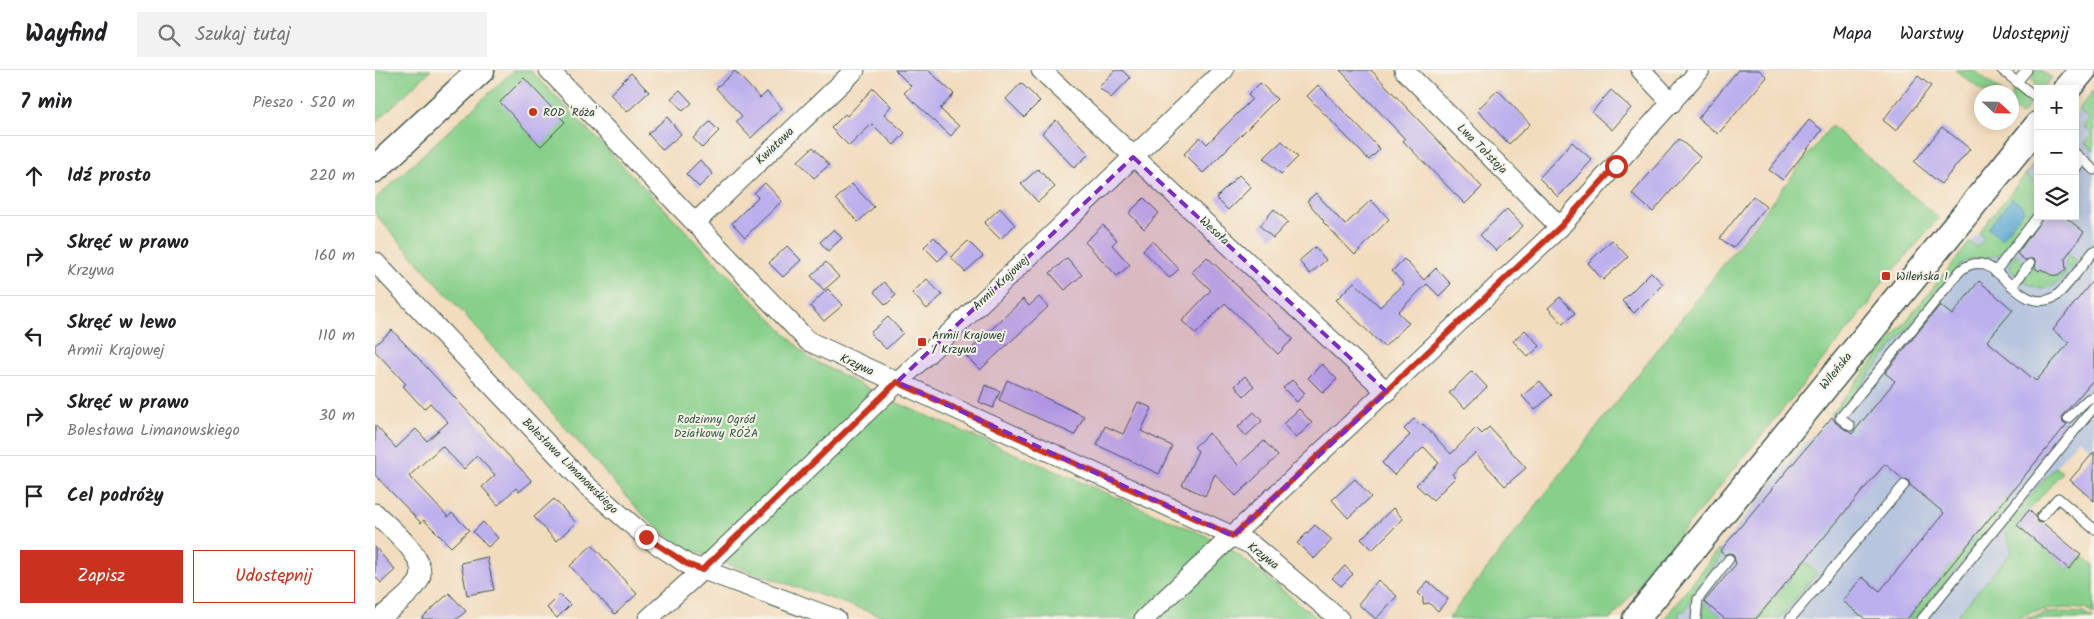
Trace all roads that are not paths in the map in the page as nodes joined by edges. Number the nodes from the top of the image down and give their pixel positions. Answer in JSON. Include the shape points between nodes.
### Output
{"nodes":[{"id":1,"x":481,"y":70,"type":"edge"},
{"id":2,"x":549,"y":70,"type":"edge"},
{"id":3,"x":855,"y":70,"type":"edge"},
{"id":4,"x":1041,"y":70,"type":"edge"},
{"id":5,"x":1224,"y":70,"type":"edge"},
{"id":6,"x":1404,"y":70,"type":"edge"},
{"id":7,"x":1641,"y":70,"type":"edge"},
{"id":8,"x":1700,"y":70,"type":"edge"},
{"id":9,"x":2002,"y":70,"type":"edge"},
{"id":10,"x":2027,"y":70,"type":"edge"},
{"id":11,"x":2083,"y":70,"type":"edge"},
{"id":12,"x":2017,"y":82,"type":"junction"},
{"id":13,"x":2070,"y":85,"type":"edge"},
{"id":14,"x":2034,"y":96,"type":"edge"},
{"id":15,"x":1672,"y":103,"type":"junction"},
{"id":16,"x":2034,"y":130,"type":"edge"},
{"id":17,"x":2079,"y":156,"type":"edge"},
{"id":18,"x":1133,"y":157,"type":"junction"},
{"id":19,"x":375,"y":169,"type":"edge"},
{"id":20,"x":2094,"y":170,"type":"edge"},
{"id":21,"x":2035,"y":220,"type":"edge"},
{"id":22,"x":695,"y":223,"type":"junction"},
{"id":23,"x":1560,"y":227,"type":"junction"},
{"id":24,"x":2094,"y":251,"type":"edge"},
{"id":25,"x":375,"y":262,"type":"edge"},
{"id":26,"x":2030,"y":264,"type":"dead end"},
{"id":27,"x":1995,"y":272,"type":"junction"},
{"id":28,"x":2012,"y":286,"type":"junction"},
{"id":29,"x":897,"y":382,"type":"junction"},
{"id":30,"x":1387,"y":392,"type":"junction"},
{"id":31,"x":2094,"y":397,"type":"edge"},
{"id":32,"x":2094,"y":407,"type":"edge"},
{"id":33,"x":2068,"y":418,"type":"dead end"},
{"id":34,"x":1850,"y":426,"type":"dead end"},
{"id":35,"x":1905,"y":485,"type":"dead end"},
{"id":36,"x":375,"y":513,"type":"edge"},
{"id":37,"x":2041,"y":517,"type":"dead end"},
{"id":38,"x":2094,"y":529,"type":"edge"},
{"id":39,"x":1233,"y":536,"type":"junction"},
{"id":40,"x":1729,"y":559,"type":"dead end"},
{"id":41,"x":702,"y":570,"type":"junction"},
{"id":42,"x":379,"y":619,"type":"edge"},
{"id":43,"x":648,"y":619,"type":"edge"},
{"id":44,"x":836,"y":619,"type":"edge"},
{"id":45,"x":1144,"y":619,"type":"edge"},
{"id":46,"x":1339,"y":619,"type":"edge"},
{"id":47,"x":1635,"y":619,"type":"edge"},
{"id":48,"x":1696,"y":619,"type":"edge"},
{"id":49,"x":1791,"y":619,"type":"edge"},
{"id":50,"x":1922,"y":619,"type":"edge"}],
"edges":[{"from":1,"to":19,"type":"street"},
{"from":2,"to":22,"type":"street","name":"Krzywa"},
{"from":3,"to":22,"type":"street","name":"Kwiatowa"},
{"from":4,"to":18,"type":"street","name":"Wesoła"},
{"from":5,"to":18,"type":"street","name":"Armii Krajowej"},
{"from":6,"to":23,"type":"street","name":"Lwa Tołstoja"},
{"from":7,"to":15,"type":"street"},
{"from":8,"to":15,"type":"street"},
{"from":9,"to":12,"type":"lane"},
{"from":10,"to":12,"type":"lane"},
{"from":11,"to":13,"type":"street"},
{"from":12,"to":14,"type":"lane"},
{"from":15,"to":23,"type":"street"},
{"from":16,"to":47,"type":"street","name":"Wileńska"},
{"from":17,"to":20,"type":"lane"},
{"from":18,"to":29,"type":"street","name":"Armii Krajowej"},
{"from":18,"to":30,"type":"street","name":"Wesoła"},
{"from":21,"to":27,"type":"lane"},
{"from":22,"to":29,"type":"street","name":"Krzywa","via":[[808,341]]},
{"from":23,"to":30,"type":"street"},
{"from":24,"to":28,"type":"lane","via":[[2055,297],[2038,302]]},
{"from":25,"to":41,"type":"street","name":"Bolesława Limanowskiego","via":[[593,492],[646,537]]},
{"from":26,"to":28,"type":"lane"},
{"from":27,"to":28,"type":"lane"},
{"from":27,"to":34,"type":"lane","via":[[1978,262],[1960,271],[1841,418]]},
{"from":29,"to":39,"type":"street","name":"Krzywa"},
{"from":29,"to":41,"type":"street","name":"Armii Krajowej"},
{"from":30,"to":39,"type":"street"},
{"from":31,"to":33,"type":"lane"},
{"from":32,"to":50,"type":"lane"},
{"from":35,"to":49,"type":"lane"},
{"from":36,"to":42,"type":"street","via":[[418,558],[423,570],[418,584]]},
{"from":37,"to":38,"type":"lane","via":[[2057,498]]},
{"from":39,"to":45,"type":"street"},
{"from":39,"to":46,"type":"street","name":"Krzywa","via":[[1252,545]]},
{"from":40,"to":48,"type":"lane","via":[[1698,599]]},
{"from":41,"to":43,"type":"street","name":"Armii Krajowej"},
{"from":41,"to":44,"type":"street","name":"Bolesława Limanowskiego"}]}
